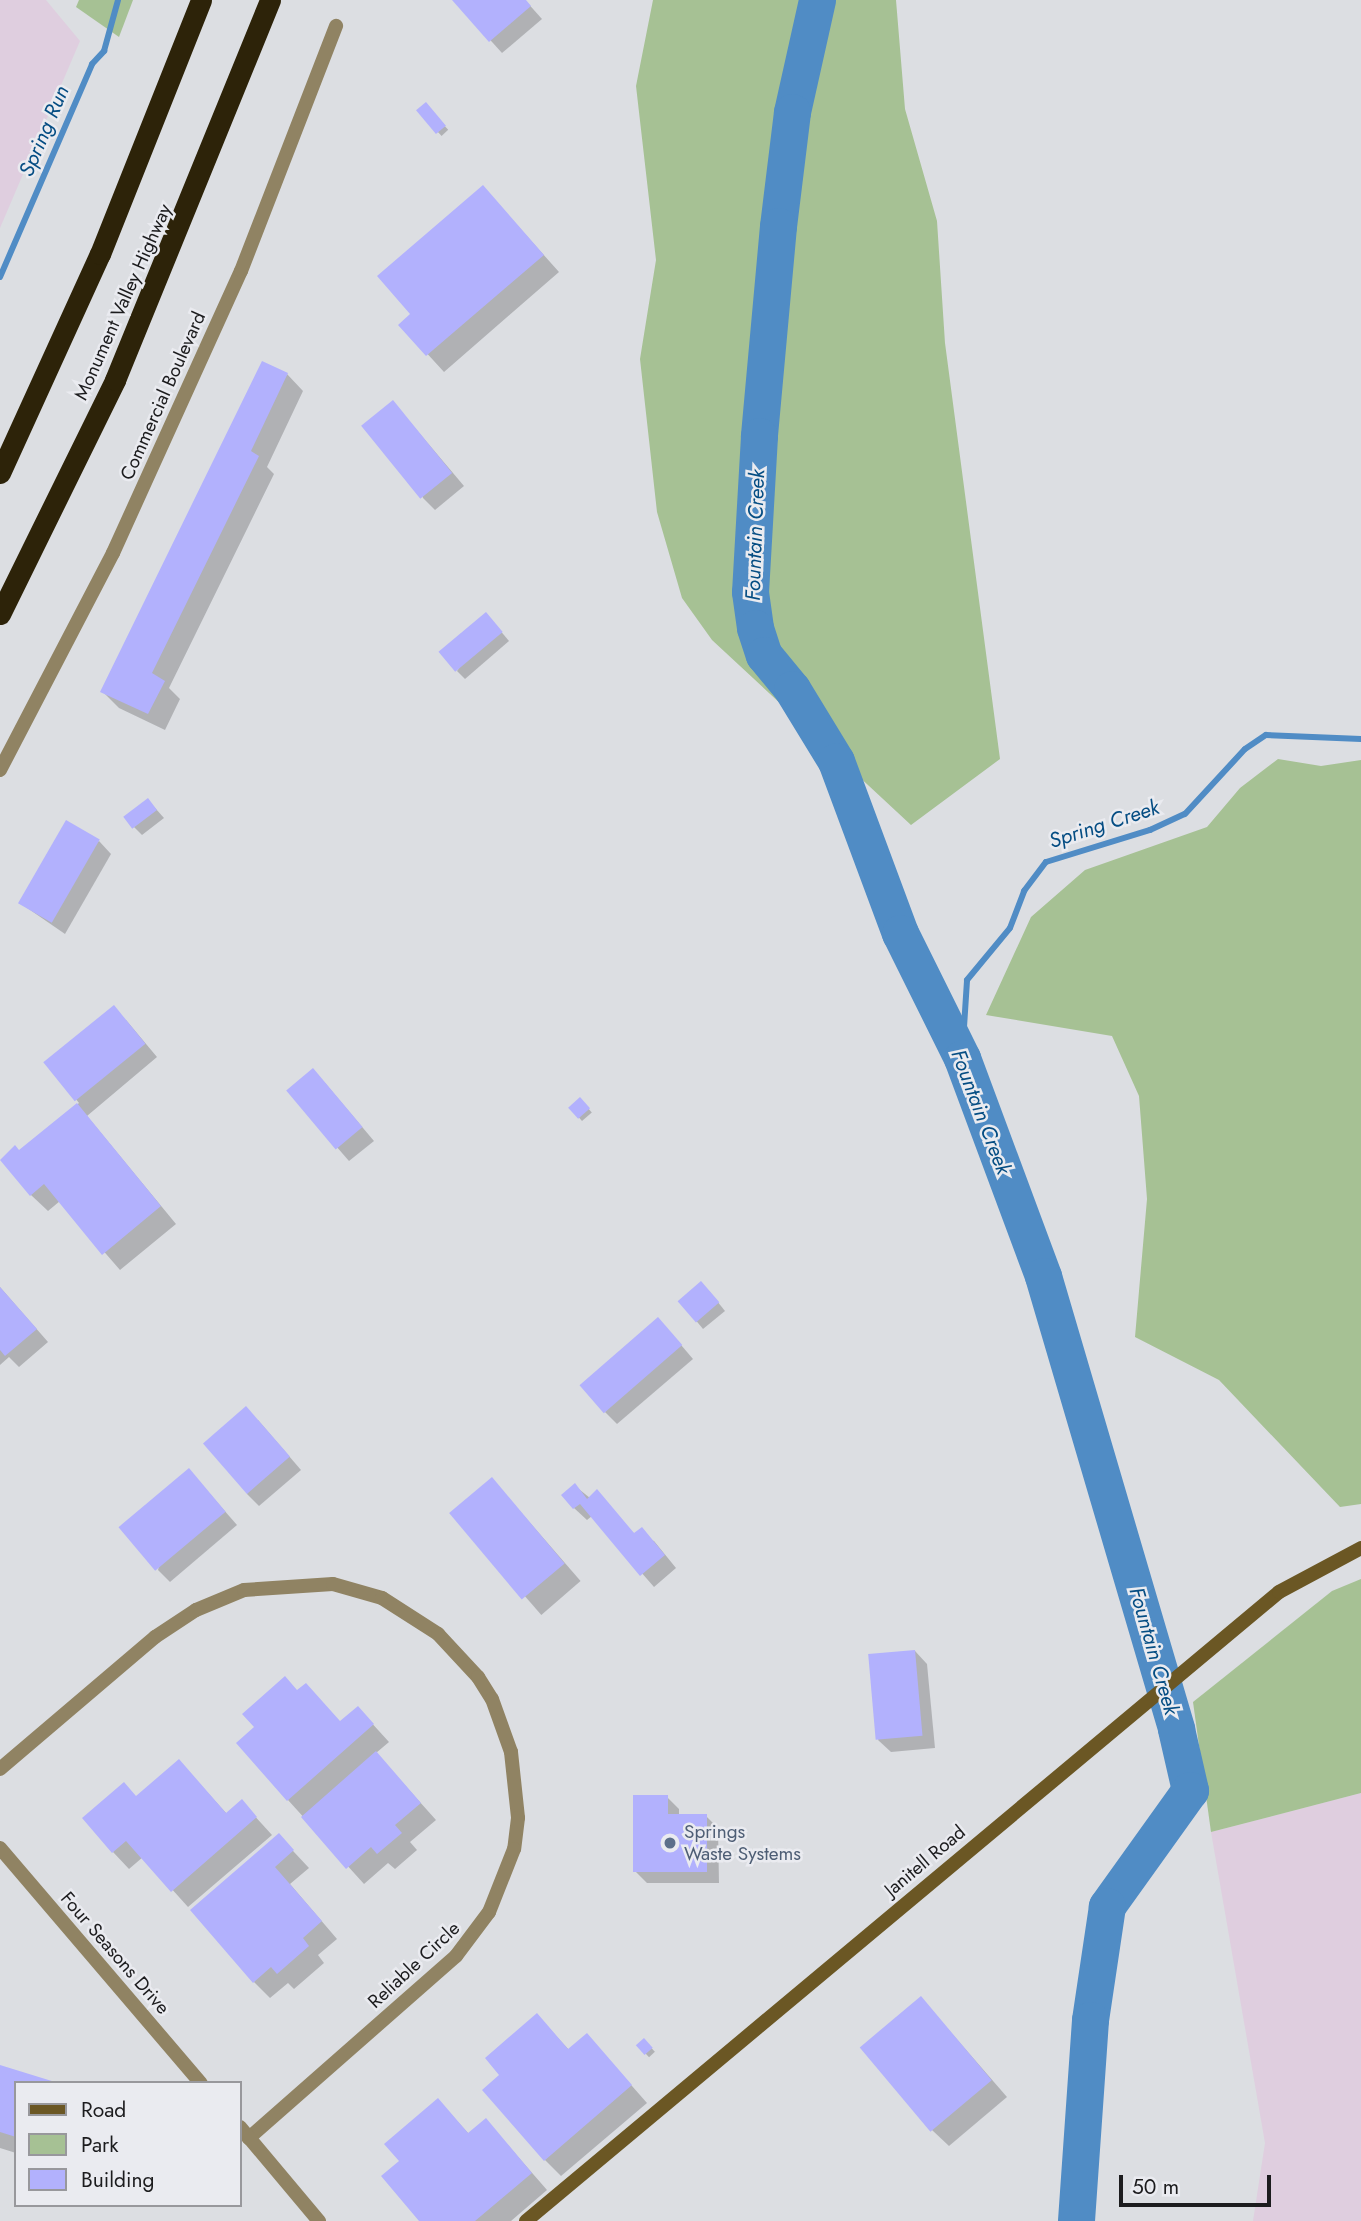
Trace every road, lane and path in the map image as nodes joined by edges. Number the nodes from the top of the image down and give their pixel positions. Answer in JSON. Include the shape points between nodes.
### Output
{"nodes":[{"id":1,"x":201,"y":0,"type":"edge"},
{"id":2,"x":270,"y":0,"type":"edge"},
{"id":3,"x":336,"y":26,"type":"dead end"},
{"id":4,"x":0,"y":473,"type":"edge"},
{"id":5,"x":0,"y":614,"type":"edge"},
{"id":6,"x":0,"y":770,"type":"edge"},
{"id":7,"x":1361,"y":1548,"type":"edge"},
{"id":8,"x":0,"y":1769,"type":"edge"},
{"id":9,"x":0,"y":1848,"type":"edge"},
{"id":10,"x":199,"y":2081,"type":"edge"},
{"id":11,"x":244,"y":2133,"type":"edge"},
{"id":12,"x":319,"y":2221,"type":"edge"},
{"id":13,"x":526,"y":2221,"type":"edge"}],
"edges":[{"from":1,"to":4,"type":"highway","name":"Monument Valley Highway","via":[[100,254]]},
{"from":2,"to":5,"type":"highway","name":"Monument Valley Highway","via":[[115,380]]},
{"from":3,"to":6,"type":"street","name":"Commercial Boulevard","via":[[225,305],[113,553]]},
{"from":7,"to":13,"type":"street","name":"Janitell Road","via":[[1279,1592]]},
{"from":8,"to":11,"type":"street","name":"Reliable Circle","via":[[166,1629],[207,1604],[244,1590],[332,1584],[383,1598],[439,1634],[478,1677],[492,1699],[512,1752],[518,1818],[514,1849],[489,1912],[456,1956]]},
{"from":9,"to":10,"type":"street","name":"Four Seasons Drive"},
{"from":11,"to":12,"type":"street"}]}
